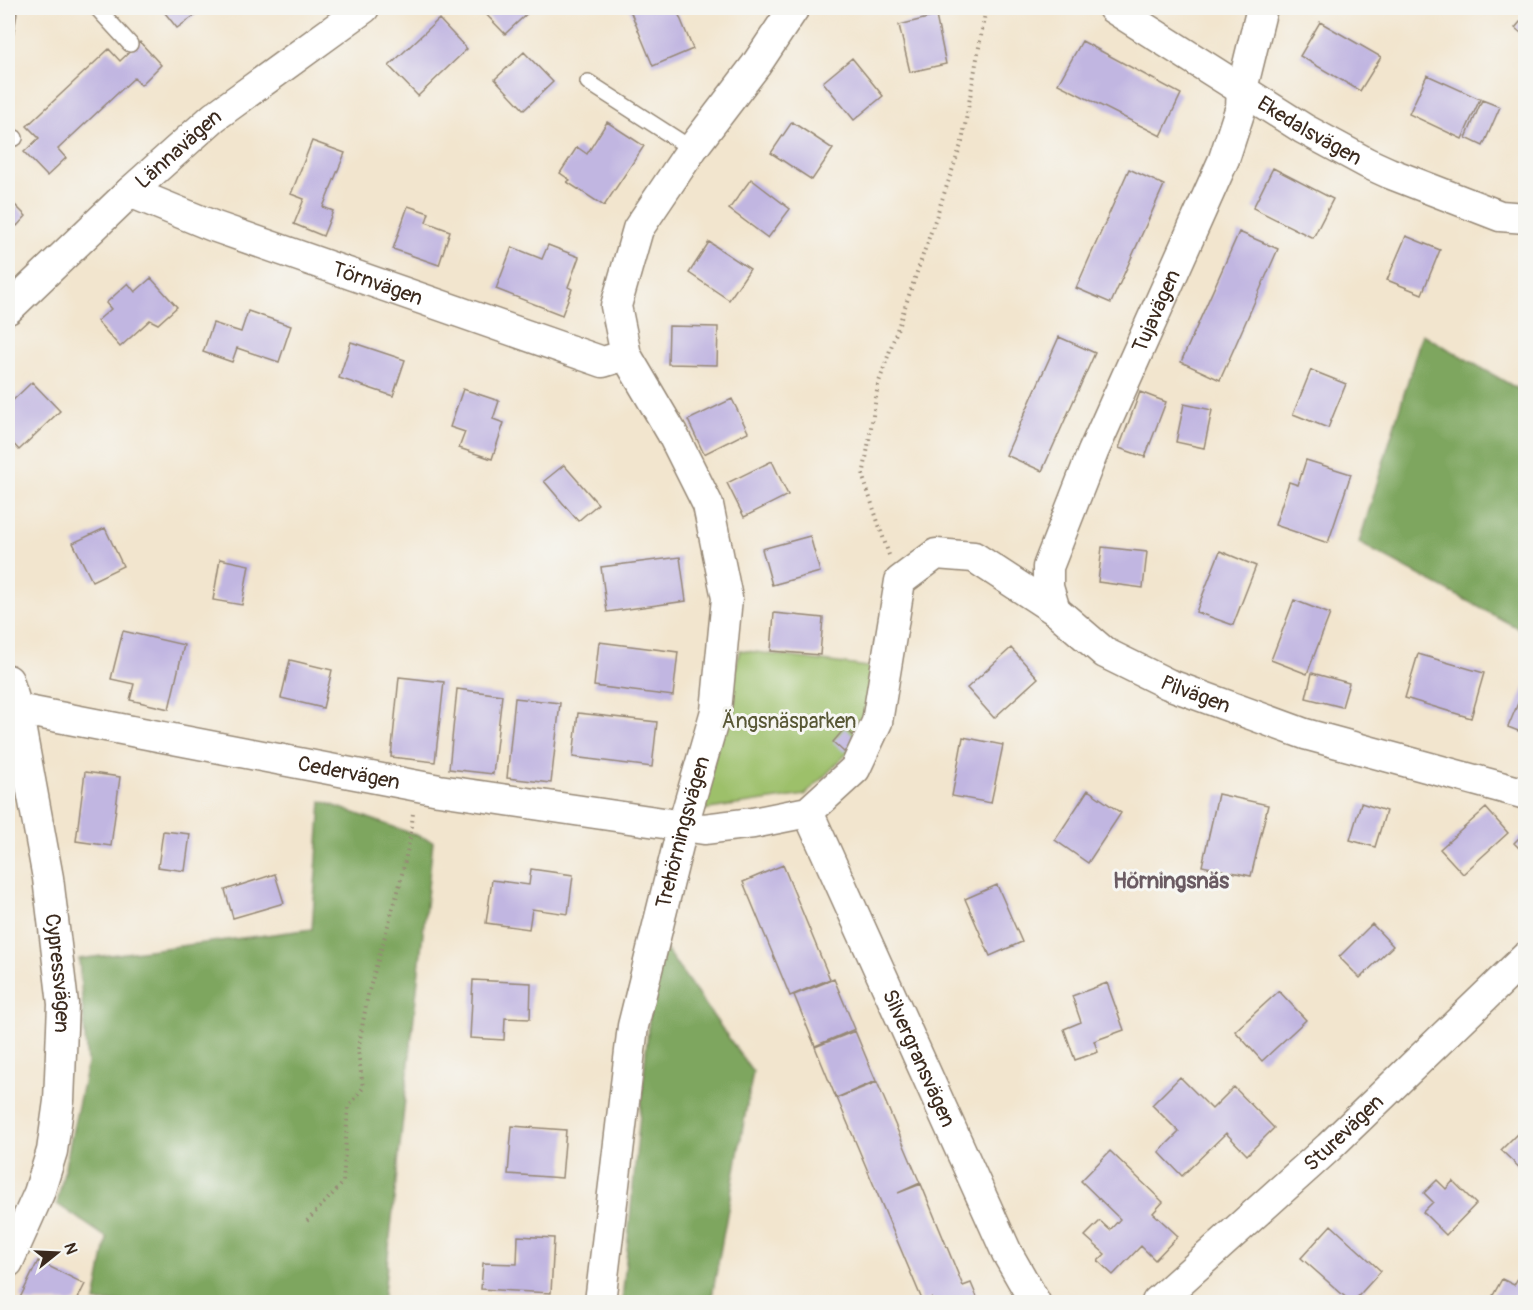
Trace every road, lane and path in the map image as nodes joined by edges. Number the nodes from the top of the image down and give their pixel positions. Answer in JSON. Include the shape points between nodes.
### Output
{"nodes":[{"id":1,"x":97,"y":8,"type":"edge"},
{"id":2,"x":364,"y":8,"type":"edge"},
{"id":3,"x":794,"y":8,"type":"edge"},
{"id":4,"x":986,"y":8,"type":"edge"},
{"id":5,"x":1113,"y":8,"type":"edge"},
{"id":6,"x":1263,"y":8,"type":"edge"},
{"id":7,"x":130,"y":44,"type":"dead end"},
{"id":8,"x":588,"y":82,"type":"dead end"},
{"id":9,"x":1242,"y":89,"type":"junction"},
{"id":10,"x":692,"y":149,"type":"junction"},
{"id":11,"x":130,"y":192,"type":"junction"},
{"id":12,"x":1526,"y":218,"type":"edge"},
{"id":13,"x":8,"y":309,"type":"edge"},
{"id":14,"x":627,"y":355,"type":"junction"},
{"id":15,"x":900,"y":581,"type":"junction"},
{"id":16,"x":1055,"y":610,"type":"junction"},
{"id":17,"x":8,"y":680,"type":"edge"},
{"id":18,"x":17,"y":709,"type":"junction"},
{"id":19,"x":415,"y":785,"type":"junction"},
{"id":20,"x":1526,"y":794,"type":"edge"},
{"id":21,"x":808,"y":812,"type":"junction"},
{"id":22,"x":684,"y":825,"type":"junction"},
{"id":23,"x":1526,"y":957,"type":"edge"},
{"id":24,"x":307,"y":1221,"type":"dead end"},
{"id":25,"x":8,"y":1262,"type":"edge"},
{"id":26,"x":600,"y":1302,"type":"edge"},
{"id":27,"x":1035,"y":1302,"type":"edge"},
{"id":28,"x":1156,"y":1302,"type":"edge"}],
"edges":[{"from":1,"to":7,"type":"lane"},
{"from":2,"to":11,"type":"street","name":"Lännavägen","via":[[214,117]]},
{"from":3,"to":10,"type":"street","name":"Trehörningsvägen"},
{"from":4,"to":15,"type":"path","via":[[962,142],[878,385],[863,477]]},
{"from":5,"to":9,"type":"street","name":"Ekedalsvägen"},
{"from":6,"to":9,"type":"street","name":"Tujavägen"},
{"from":8,"to":10,"type":"lane"},
{"from":9,"to":12,"type":"street","name":"Ekedalsvägen","via":[[1304,129],[1389,173],[1500,216]]},
{"from":9,"to":16,"type":"street","name":"Tujavägen","via":[[1241,107],[1224,159],[1094,452],[1048,567],[1048,587]]},
{"from":10,"to":14,"type":"street","name":"Trehörningsvägen","via":[[639,229],[616,306]]},
{"from":11,"to":13,"type":"street","name":"Lännavägen"},
{"from":11,"to":14,"type":"street","name":"Törnvägen","via":[[213,226],[603,362]]},
{"from":14,"to":22,"type":"street","name":"Trehörningsvägen","via":[[708,505],[727,598],[716,711]]},
{"from":15,"to":16,"type":"street","name":"Pilvägen","via":[[936,554],[974,556]]},
{"from":15,"to":21,"type":"street","via":[[877,722],[855,769]]},
{"from":16,"to":20,"type":"street","name":"Pilvägen","via":[[1105,652],[1168,684],[1305,734]]},
{"from":17,"to":18,"type":"street","name":"Cypressvägen"},
{"from":18,"to":19,"type":"street","name":"Cedervägen"},
{"from":18,"to":25,"type":"street","name":"Cypressvägen","via":[[48,878],[63,1004],[59,1101],[51,1151],[39,1193]]},
{"from":19,"to":22,"type":"street","name":"Cedervägen"},
{"from":19,"to":24,"type":"path","via":[[411,833],[399,888],[368,994],[358,1050],[363,1088],[348,1108],[343,1183]]},
{"from":21,"to":22,"type":"street","via":[[704,829]]},
{"from":21,"to":27,"type":"street","name":"Silvergransvägen","via":[[1007,1253]]},
{"from":22,"to":26,"type":"street","name":"Trehörningsvägen","via":[[633,1026]]},
{"from":23,"to":28,"type":"street","name":"Sturevägen","via":[[1329,1147]]}]}
